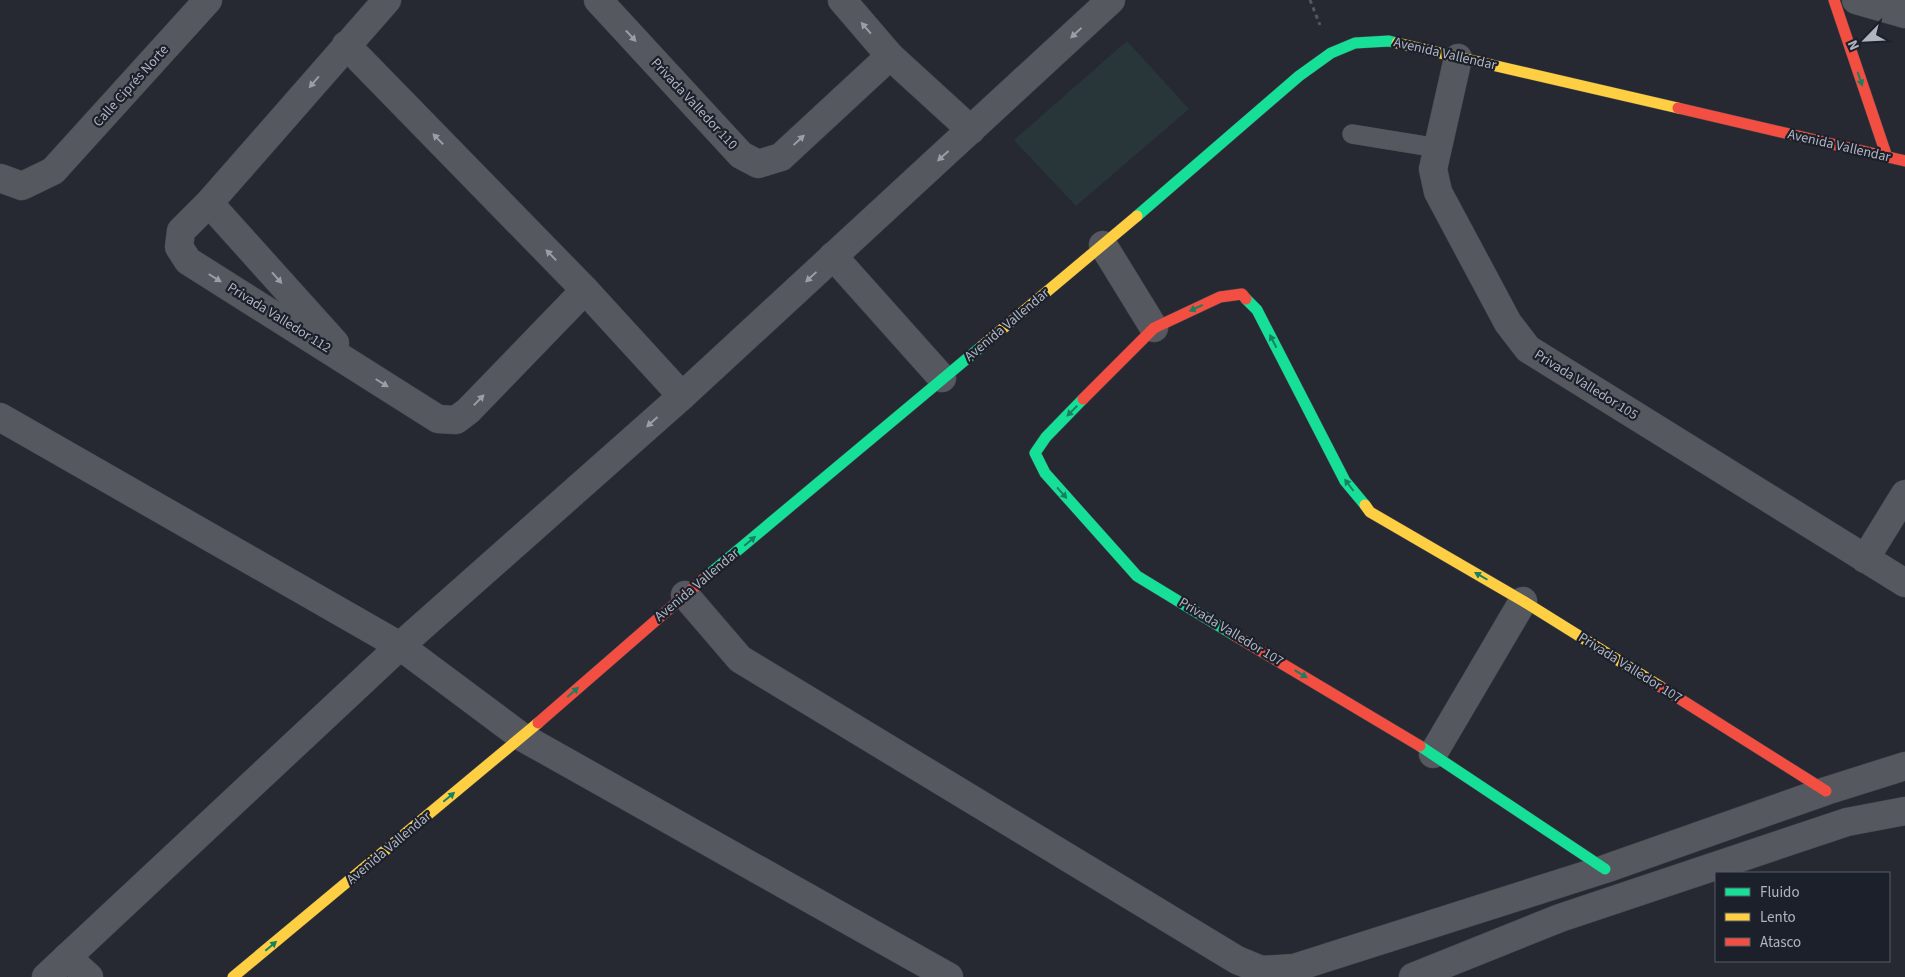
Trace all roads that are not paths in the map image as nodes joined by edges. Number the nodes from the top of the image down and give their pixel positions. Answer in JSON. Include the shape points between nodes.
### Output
{"nodes":[{"id":1,"x":208,"y":0,"type":"edge"},
{"id":2,"x":387,"y":0,"type":"edge"},
{"id":3,"x":598,"y":0,"type":"edge"},
{"id":4,"x":842,"y":0,"type":"edge"},
{"id":5,"x":1111,"y":0,"type":"edge"},
{"id":6,"x":1834,"y":0,"type":"edge"},
{"id":7,"x":1856,"y":0,"type":"edge"},
{"id":8,"x":1905,"y":14,"type":"edge"},
{"id":9,"x":346,"y":45,"type":"junction"},
{"id":10,"x":890,"y":56,"type":"junction"},
{"id":11,"x":1458,"y":58,"type":"junction"},
{"id":12,"x":971,"y":130,"type":"junction"},
{"id":13,"x":1352,"y":134,"type":"dead end"},
{"id":14,"x":1438,"y":148,"type":"junction"},
{"id":15,"x":1887,"y":157,"type":"junction"},
{"id":16,"x":1905,"y":161,"type":"edge"},
{"id":17,"x":0,"y":178,"type":"edge"},
{"id":18,"x":209,"y":203,"type":"junction"},
{"id":19,"x":1103,"y":245,"type":"junction"},
{"id":20,"x":833,"y":256,"type":"junction"},
{"id":21,"x":585,"y":290,"type":"junction"},
{"id":22,"x":1154,"y":328,"type":"junction"},
{"id":23,"x":357,"y":367,"type":"junction"},
{"id":24,"x":942,"y":378,"type":"junction"},
{"id":25,"x":682,"y":396,"type":"junction"},
{"id":26,"x":0,"y":417,"type":"edge"},
{"id":27,"x":1905,"y":494,"type":"edge"},
{"id":28,"x":1865,"y":558,"type":"junction"},
{"id":29,"x":1905,"y":583,"type":"edge"},
{"id":30,"x":685,"y":595,"type":"junction"},
{"id":31,"x":1523,"y":600,"type":"junction"},
{"id":32,"x":400,"y":646,"type":"junction"},
{"id":33,"x":522,"y":737,"type":"junction"},
{"id":34,"x":1433,"y":754,"type":"junction"},
{"id":35,"x":1905,"y":766,"type":"edge"},
{"id":36,"x":1826,"y":791,"type":"junction"},
{"id":37,"x":1905,"y":811,"type":"edge"},
{"id":38,"x":1605,"y":868,"type":"junction"},
{"id":39,"x":67,"y":957,"type":"junction"},
{"id":40,"x":46,"y":977,"type":"edge"},
{"id":41,"x":89,"y":977,"type":"edge"},
{"id":42,"x":233,"y":977,"type":"edge"},
{"id":43,"x":949,"y":977,"type":"edge"},
{"id":44,"x":1412,"y":977,"type":"edge"}],
"edges":[{"from":1,"to":17,"type":"street","name":"Calle Ciprés Norte","via":[[53,171],[22,186]]},
{"from":2,"to":9,"type":"street","name":"Privada Valledor 112"},
{"from":3,"to":10,"type":"street","name":"Privada Valledor 110","one_way":true,"via":[[741,155],[758,164],[781,157]]},
{"from":10,"to":4,"type":"street","one_way":true},
{"from":5,"to":12,"type":"street","one_way":true},
{"from":6,"to":15,"type":"street","one_way":true},
{"from":7,"to":8,"type":"street"},
{"from":9,"to":18,"type":"street","name":"Privada Valledor 112","one_way":true},
{"from":21,"to":9,"type":"street","one_way":true},
{"from":10,"to":12,"type":"street"},
{"from":11,"to":14,"type":"street","name":"Privada Valledor 105"},
{"from":11,"to":15,"type":"street","name":"Avenida Vallendar"},
{"from":11,"to":19,"type":"street","name":"Avenida Vallendar","via":[[1390,41],[1355,43],[1331,53],[1299,76]]},
{"from":12,"to":20,"type":"street","one_way":true},
{"from":13,"to":14,"type":"lane"},
{"from":14,"to":28,"type":"street","name":"Privada Valledor 105","via":[[1433,169],[1438,192],[1508,323],[1528,349]]},
{"from":15,"to":16,"type":"street","name":"Avenida Vallendar"},
{"from":18,"to":23,"type":"street","one_way":true},
{"from":18,"to":23,"type":"street","name":"Privada Valledor 112","one_way":true,"via":[[181,231],[179,247],[188,261]]},
{"from":19,"to":22,"type":"street"},
{"from":19,"to":24,"type":"street","name":"Avenida Vallendar"},
{"from":20,"to":24,"type":"street"},
{"from":20,"to":25,"type":"street","one_way":true},
{"from":23,"to":21,"type":"street","name":"Privada Valledor 112","one_way":true,"via":[[438,418],[456,420],[468,412]]},
{"from":21,"to":25,"type":"street"},
{"from":31,"to":22,"type":"street","name":"Privada Valledor 107","one_way":true,"via":[[1370,512],[1345,481],[1257,310],[1242,294],[1220,297]]},
{"from":22,"to":34,"type":"street","name":"Privada Valledor 107","one_way":true,"via":[[1046,437],[1035,453],[1045,473],[1137,576]]},
{"from":30,"to":24,"type":"street","name":"Avenida Vallendar","one_way":true},
{"from":25,"to":32,"type":"street","one_way":true},
{"from":26,"to":32,"type":"street"},
{"from":27,"to":28,"type":"street"},
{"from":28,"to":29,"type":"street","name":"Privada Valledor 105"},
{"from":33,"to":30,"type":"street","name":"Avenida Vallendar","one_way":true},
{"from":30,"to":38,"type":"street","via":[[740,659],[1228,955],[1261,970],[1294,968]]},
{"from":31,"to":34,"type":"street"},
{"from":31,"to":36,"type":"street","name":"Privada Valledor 107"},
{"from":32,"to":33,"type":"street"},
{"from":32,"to":39,"type":"street"},
{"from":42,"to":33,"type":"street","name":"Avenida Vallendar","one_way":true},
{"from":33,"to":43,"type":"street"},
{"from":34,"to":38,"type":"street","name":"Privada Valledor 107"},
{"from":35,"to":36,"type":"street"},
{"from":36,"to":38,"type":"street"},
{"from":37,"to":44,"type":"street","via":[[1847,822],[1560,918]]},
{"from":39,"to":40,"type":"street"},
{"from":39,"to":41,"type":"street"}]}
